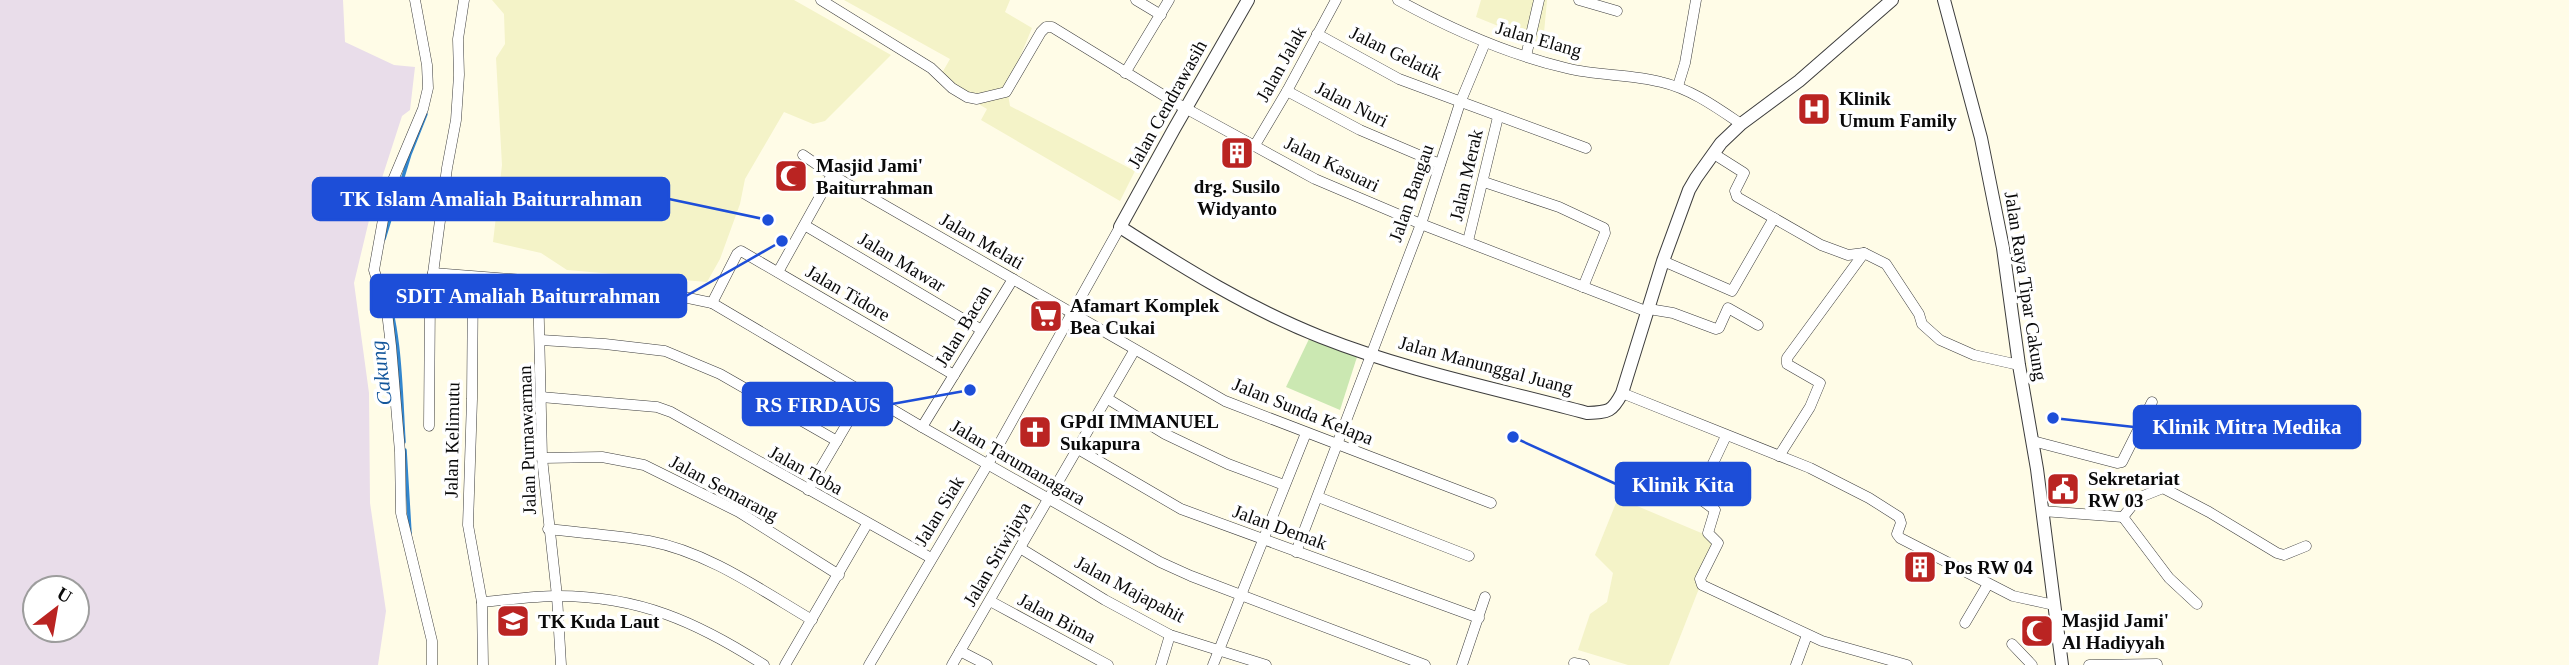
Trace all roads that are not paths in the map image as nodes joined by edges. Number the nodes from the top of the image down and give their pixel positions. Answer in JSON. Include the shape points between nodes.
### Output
{"nodes":[{"id":1,"x":415,"y":0,"type":"edge"},
{"id":2,"x":464,"y":0,"type":"edge"},
{"id":3,"x":821,"y":0,"type":"edge"},
{"id":4,"x":1136,"y":0,"type":"edge"},
{"id":5,"x":1169,"y":0,"type":"edge"},
{"id":6,"x":1248,"y":0,"type":"edge"},
{"id":7,"x":1336,"y":0,"type":"edge"},
{"id":8,"x":1398,"y":0,"type":"edge"},
{"id":9,"x":1539,"y":0,"type":"edge"},
{"id":10,"x":1579,"y":0,"type":"edge"},
{"id":11,"x":1696,"y":0,"type":"edge"},
{"id":12,"x":1892,"y":0,"type":"edge"},
{"id":13,"x":1944,"y":0,"type":"edge"},
{"id":14,"x":1617,"y":11,"type":"dead end"},
{"id":15,"x":1160,"y":15,"type":"junction"},
{"id":16,"x":1317,"y":34,"type":"junction"},
{"id":17,"x":1485,"y":43,"type":"junction"},
{"id":18,"x":1526,"y":56,"type":"junction"},
{"id":19,"x":1125,"y":73,"type":"junction"},
{"id":20,"x":1678,"y":86,"type":"junction"},
{"id":21,"x":1287,"y":91,"type":"junction"},
{"id":22,"x":1460,"y":103,"type":"junction"},
{"id":23,"x":1186,"y":108,"type":"junction"},
{"id":24,"x":1498,"y":117,"type":"junction"},
{"id":25,"x":1741,"y":124,"type":"junction"},
{"id":26,"x":1255,"y":145,"type":"junction"},
{"id":27,"x":1586,"y":148,"type":"dead end"},
{"id":28,"x":1714,"y":154,"type":"junction"},
{"id":29,"x":803,"y":155,"type":"dead end"},
{"id":30,"x":1440,"y":164,"type":"junction"},
{"id":31,"x":832,"y":175,"type":"junction"},
{"id":32,"x":1484,"y":182,"type":"junction"},
{"id":33,"x":1774,"y":218,"type":"junction"},
{"id":34,"x":1421,"y":224,"type":"junction"},
{"id":35,"x":806,"y":226,"type":"junction"},
{"id":36,"x":1120,"y":228,"type":"junction"},
{"id":37,"x":1468,"y":241,"type":"junction"},
{"id":38,"x":1864,"y":253,"type":"junction"},
{"id":39,"x":1663,"y":261,"type":"junction"},
{"id":40,"x":778,"y":272,"type":"junction"},
{"id":41,"x":433,"y":273,"type":"junction"},
{"id":42,"x":473,"y":277,"type":"junction"},
{"id":43,"x":1013,"y":279,"type":"junction"},
{"id":44,"x":538,"y":282,"type":"junction"},
{"id":45,"x":1583,"y":287,"type":"junction"},
{"id":46,"x":394,"y":291,"type":"dead end"},
{"id":47,"x":430,"y":296,"type":"junction"},
{"id":48,"x":712,"y":303,"type":"junction"},
{"id":49,"x":1649,"y":310,"type":"junction"},
{"id":50,"x":1073,"y":314,"type":"junction"},
{"id":51,"x":1758,"y":325,"type":"dead end"},
{"id":52,"x":980,"y":329,"type":"junction"},
{"id":53,"x":541,"y":340,"type":"junction"},
{"id":54,"x":1134,"y":351,"type":"junction"},
{"id":55,"x":1371,"y":355,"type":"junction"},
{"id":56,"x":2019,"y":365,"type":"junction"},
{"id":57,"x":954,"y":375,"type":"junction"},
{"id":58,"x":865,"y":393,"type":"junction"},
{"id":59,"x":1622,"y":393,"type":"junction"},
{"id":60,"x":541,"y":397,"type":"junction"},
{"id":61,"x":1108,"y":399,"type":"junction"},
{"id":62,"x":2152,"y":402,"type":"dead end"},
{"id":63,"x":429,"y":426,"type":"dead end"},
{"id":64,"x":922,"y":427,"type":"junction"},
{"id":65,"x":1306,"y":433,"type":"junction"},
{"id":66,"x":1726,"y":436,"type":"junction"},
{"id":67,"x":837,"y":441,"type":"junction"},
{"id":68,"x":2033,"y":441,"type":"junction"},
{"id":69,"x":1338,"y":445,"type":"junction"},
{"id":70,"x":1078,"y":449,"type":"junction"},
{"id":71,"x":1779,"y":456,"type":"junction"},
{"id":72,"x":542,"y":458,"type":"junction"},
{"id":73,"x":988,"y":464,"type":"junction"},
{"id":74,"x":1284,"y":485,"type":"junction"},
{"id":75,"x":808,"y":490,"type":"junction"},
{"id":76,"x":1318,"y":497,"type":"junction"},
{"id":77,"x":1048,"y":499,"type":"junction"},
{"id":78,"x":1491,"y":503,"type":"dead end"},
{"id":79,"x":2042,"y":510,"type":"junction"},
{"id":80,"x":2123,"y":517,"type":"junction"},
{"id":81,"x":867,"y":524,"type":"junction"},
{"id":82,"x":548,"y":529,"type":"junction"},
{"id":83,"x":1262,"y":538,"type":"junction"},
{"id":84,"x":2306,"y":546,"type":"dead end"},
{"id":85,"x":1020,"y":548,"type":"junction"},
{"id":86,"x":1296,"y":552,"type":"junction"},
{"id":87,"x":1469,"y":555,"type":"dead end"},
{"id":88,"x":931,"y":558,"type":"junction"},
{"id":89,"x":839,"y":575,"type":"junction"},
{"id":90,"x":1987,"y":584,"type":"junction"},
{"id":91,"x":1240,"y":594,"type":"junction"},
{"id":92,"x":557,"y":596,"type":"junction"},
{"id":93,"x":1485,"y":597,"type":"dead end"},
{"id":94,"x":990,"y":601,"type":"junction"},
{"id":95,"x":482,"y":602,"type":"junction"},
{"id":96,"x":2197,"y":604,"type":"dead end"},
{"id":97,"x":2054,"y":605,"type":"junction"},
{"id":98,"x":1479,"y":618,"type":"junction"},
{"id":99,"x":812,"y":620,"type":"junction"},
{"id":100,"x":1965,"y":623,"type":"dead end"},
{"id":101,"x":1170,"y":635,"type":"junction"},
{"id":102,"x":1807,"y":635,"type":"junction"},
{"id":103,"x":2012,"y":644,"type":"dead end"},
{"id":104,"x":1217,"y":650,"type":"junction"},
{"id":105,"x":960,"y":651,"type":"junction"},
{"id":106,"x":2157,"y":664,"type":"edge"},
{"id":107,"x":432,"y":665,"type":"edge"},
{"id":108,"x":483,"y":665,"type":"edge"},
{"id":109,"x":561,"y":665,"type":"edge"},
{"id":110,"x":764,"y":665,"type":"edge"},
{"id":111,"x":785,"y":665,"type":"edge"},
{"id":112,"x":869,"y":665,"type":"edge"},
{"id":113,"x":952,"y":665,"type":"edge"},
{"id":114,"x":987,"y":665,"type":"edge"},
{"id":115,"x":1108,"y":665,"type":"edge"},
{"id":116,"x":1161,"y":665,"type":"edge"},
{"id":117,"x":1213,"y":665,"type":"edge"},
{"id":118,"x":1266,"y":665,"type":"edge"},
{"id":119,"x":1425,"y":665,"type":"edge"},
{"id":120,"x":1462,"y":665,"type":"edge"},
{"id":121,"x":1796,"y":665,"type":"edge"},
{"id":122,"x":1907,"y":665,"type":"edge"},
{"id":123,"x":2032,"y":665,"type":"edge"},
{"id":124,"x":2062,"y":665,"type":"edge"},
{"id":125,"x":2089,"y":665,"type":"edge"}],
"edges":[{"from":1,"to":107,"type":"street","via":[[428,89],[388,192],[374,270],[387,312],[391,346],[401,513],[432,641]]},
{"from":2,"to":41,"type":"street","via":[[456,120]]},
{"from":3,"to":19,"type":"street","name":"Jalan Kasuari","via":[[931,68],[967,97],[1006,92],[1046,27]]},
{"from":4,"to":15,"type":"street"},
{"from":5,"to":15,"type":"street"},
{"from":6,"to":23,"type":"street","name":"Jalan Cendrawasih"},
{"from":7,"to":16,"type":"street","name":"Jalan Jalak"},
{"from":8,"to":17,"type":"street","name":"Jalan Elang"},
{"from":9,"to":18,"type":"street"},
{"from":10,"to":14,"type":"street"},
{"from":11,"to":20,"type":"street"},
{"from":12,"to":25,"type":"street","via":[[1799,81]]},
{"from":13,"to":56,"type":"street","name":"Jalan Raya Tipar Cakung","via":[[1991,183]]},
{"from":15,"to":19,"type":"street"},
{"from":16,"to":21,"type":"street","name":"Jalan Jalak"},
{"from":16,"to":22,"type":"street","name":"Jalan Gelatik","via":[[1399,79]]},
{"from":17,"to":18,"type":"street","name":"Jalan Elang"},
{"from":17,"to":22,"type":"street","name":"Jalan Bangau"},
{"from":18,"to":20,"type":"street","name":"Jalan Elang","via":[[1596,74]]},
{"from":19,"to":23,"type":"street","name":"Jalan Kasuari"},
{"from":20,"to":25,"type":"street","name":"Jalan Elang"},
{"from":21,"to":26,"type":"street","name":"Jalan Jalak"},
{"from":21,"to":30,"type":"street","name":"Jalan Nuri","via":[[1360,130]]},
{"from":22,"to":24,"type":"street","name":"Jalan Gelatik"},
{"from":22,"to":30,"type":"street","name":"Jalan Bangau"},
{"from":23,"to":26,"type":"street","name":"Jalan Kasuari"},
{"from":23,"to":36,"type":"street","name":"Jalan Cendrawasih"},
{"from":24,"to":27,"type":"street","name":"Jalan Gelatik"},
{"from":24,"to":32,"type":"street","name":"Jalan Merak"},
{"from":25,"to":28,"type":"street"},
{"from":26,"to":34,"type":"street","name":"Jalan Kasuari","via":[[1315,179]]},
{"from":28,"to":33,"type":"street","via":[[1744,173],[1735,191],[1737,197]]},
{"from":28,"to":39,"type":"street","via":[[1689,190]]},
{"from":29,"to":31,"type":"street","name":"Jalan Melati"},
{"from":30,"to":34,"type":"street","name":"Jalan Bangau"},
{"from":31,"to":35,"type":"street"},
{"from":31,"to":43,"type":"street","name":"Jalan Melati"},
{"from":32,"to":37,"type":"street","name":"Jalan Merak"},
{"from":32,"to":45,"type":"street","via":[[1605,228]]},
{"from":33,"to":38,"type":"street","via":[[1836,251]]},
{"from":33,"to":39,"type":"street","via":[[1732,291]]},
{"from":34,"to":37,"type":"street","name":"Jalan Kasuari"},
{"from":34,"to":55,"type":"street","name":"Jalan Bangau"},
{"from":35,"to":40,"type":"street"},
{"from":35,"to":52,"type":"street","name":"Jalan Mawar"},
{"from":36,"to":50,"type":"street","name":"Jalan Siak"},
{"from":36,"to":55,"type":"street","name":"Jalan Manunggal Juang","via":[[1252,305]]},
{"from":37,"to":45,"type":"street","name":"Jalan Kasuari"},
{"from":38,"to":56,"type":"street","via":[[1886,264],[1922,324],[1940,340],[1974,355]]},
{"from":38,"to":71,"type":"street","via":[[1787,358],[1787,364],[1820,383]]},
{"from":39,"to":49,"type":"street"},
{"from":40,"to":48,"type":"street","name":"Jalan Tidore","via":[[740,251]]},
{"from":40,"to":57,"type":"street","name":"Jalan Tidore"},
{"from":41,"to":42,"type":"street","name":"Jalan Tarumanagara"},
{"from":41,"to":47,"type":"street"},
{"from":42,"to":44,"type":"street","name":"Jalan Tarumanagara"},
{"from":42,"to":95,"type":"street","name":"Jalan Kelimutu","via":[[468,525]]},
{"from":43,"to":50,"type":"street","name":"Jalan Melati"},
{"from":43,"to":52,"type":"street","name":"Jalan Bacan"},
{"from":44,"to":48,"type":"street","name":"Jalan Tarumanagara","via":[[650,290]]},
{"from":44,"to":53,"type":"street","name":"Jalan Purnawarman"},
{"from":45,"to":49,"type":"street","name":"Jalan Kasuari"},
{"from":46,"to":47,"type":"street"},
{"from":47,"to":63,"type":"street"},
{"from":48,"to":58,"type":"street","name":"Jalan Tarumanagara"},
{"from":49,"to":51,"type":"street","name":"Jalan Kasuari","via":[[1674,313],[1716,329],[1728,309]]},
{"from":49,"to":59,"type":"street"},
{"from":50,"to":54,"type":"street","name":"Jalan Sunda Kelapa"},
{"from":50,"to":73,"type":"street","name":"Jalan Siak"},
{"from":52,"to":57,"type":"street","name":"Jalan Bacan"},
{"from":53,"to":60,"type":"street","name":"Jalan Purnawarman"},
{"from":53,"to":67,"type":"street","via":[[665,351],[720,374]]},
{"from":54,"to":61,"type":"street","name":"Jalan Sriwijaya"},
{"from":54,"to":65,"type":"street","name":"Jalan Sunda Kelapa","via":[[1225,401]]},
{"from":55,"to":59,"type":"street","name":"Jalan Manunggal Juang","via":[[1587,412],[1608,412]]},
{"from":55,"to":69,"type":"street","name":"Jalan Bangau"},
{"from":56,"to":68,"type":"street","name":"Jalan Raya Tipar Cakung"},
{"from":57,"to":64,"type":"street","name":"Jalan Bacan"},
{"from":58,"to":64,"type":"street","name":"Jalan Tarumanagara"},
{"from":58,"to":67,"type":"street"},
{"from":59,"to":66,"type":"street"},
{"from":60,"to":72,"type":"street","name":"Jalan Purnawarman"},
{"from":60,"to":75,"type":"street","name":"Jalan Toba","via":[[657,407]]},
{"from":61,"to":70,"type":"street","name":"Jalan Sriwijaya"},
{"from":61,"to":74,"type":"street","via":[[1176,439]]},
{"from":62,"to":68,"type":"street","via":[[2122,462]]},
{"from":64,"to":73,"type":"street","name":"Jalan Tarumanagara"},
{"from":65,"to":69,"type":"street","name":"Jalan Sunda Kelapa"},
{"from":65,"to":74,"type":"street"},
{"from":66,"to":71,"type":"street"},
{"from":66,"to":102,"type":"street","via":[[1699,493],[1715,510],[1708,533],[1718,543],[1701,583]]},
{"from":67,"to":75,"type":"street"},
{"from":68,"to":79,"type":"street","name":"Jalan Raya Tipar Cakung"},
{"from":69,"to":76,"type":"street","name":"Jalan Bangau"},
{"from":69,"to":78,"type":"street","name":"Jalan Sunda Kelapa"},
{"from":70,"to":77,"type":"street","name":"Jalan Sriwijaya"},
{"from":70,"to":83,"type":"street","name":"Jalan Demak","via":[[1181,509]]},
{"from":71,"to":90,"type":"street","via":[[1869,498],[1901,519],[1900,538]]},
{"from":72,"to":82,"type":"street","name":"Jalan Purnawarman"},
{"from":72,"to":89,"type":"street","name":"Jalan Semarang","via":[[602,457],[644,465],[739,512]]},
{"from":73,"to":77,"type":"street","name":"Jalan Tarumanagara"},
{"from":73,"to":88,"type":"street","name":"Jalan Siak"},
{"from":74,"to":83,"type":"street"},
{"from":75,"to":81,"type":"street","name":"Jalan Toba"},
{"from":76,"to":86,"type":"street","name":"Jalan Bangau"},
{"from":76,"to":87,"type":"street"},
{"from":77,"to":85,"type":"street","name":"Jalan Sriwijaya"},
{"from":77,"to":91,"type":"street","name":"Jalan Tarumanagara","via":[[1160,562]]},
{"from":79,"to":80,"type":"street"},
{"from":79,"to":97,"type":"street","name":"Jalan Raya Tipar Cakung"},
{"from":80,"to":84,"type":"street","via":[[2138,498],[2163,488],[2277,553],[2284,555]]},
{"from":80,"to":96,"type":"street","via":[[2169,578]]},
{"from":81,"to":88,"type":"street","name":"Jalan Toba"},
{"from":81,"to":89,"type":"street"},
{"from":82,"to":92,"type":"street","name":"Jalan Purnawarman"},
{"from":82,"to":99,"type":"street","via":[[650,541],[679,549],[719,566]]},
{"from":83,"to":86,"type":"street","name":"Jalan Demak"},
{"from":83,"to":91,"type":"street"},
{"from":85,"to":94,"type":"street","name":"Jalan Sriwijaya"},
{"from":85,"to":101,"type":"street","name":"Jalan Majapahit"},
{"from":86,"to":98,"type":"street","name":"Jalan Demak"},
{"from":88,"to":112,"type":"street","name":"Jalan Siak"},
{"from":89,"to":99,"type":"street"},
{"from":90,"to":97,"type":"street","via":[[2019,598]]},
{"from":90,"to":100,"type":"street"},
{"from":91,"to":104,"type":"street"},
{"from":91,"to":119,"type":"street","name":"Jalan Tarumanagara"},
{"from":92,"to":95,"type":"street"},
{"from":92,"to":109,"type":"street","name":"Jalan Purnawarman"},
{"from":92,"to":110,"type":"street","via":[[644,606],[707,632]]},
{"from":93,"to":98,"type":"street"},
{"from":94,"to":105,"type":"street","name":"Jalan Sriwijaya"},
{"from":94,"to":115,"type":"street","name":"Jalan Bima"},
{"from":95,"to":108,"type":"street","name":"Jalan Kelimutu"},
{"from":97,"to":124,"type":"street","name":"Jalan Raya Tipar Cakung"},
{"from":98,"to":120,"type":"street"},
{"from":99,"to":111,"type":"street"},
{"from":101,"to":104,"type":"street","name":"Jalan Majapahit"},
{"from":101,"to":116,"type":"street"},
{"from":102,"to":121,"type":"street"},
{"from":102,"to":122,"type":"street"},
{"from":103,"to":123,"type":"street"},
{"from":104,"to":117,"type":"street"},
{"from":104,"to":118,"type":"street","name":"Jalan Majapahit"},
{"from":105,"to":113,"type":"street","name":"Jalan Sriwijaya"},
{"from":105,"to":114,"type":"street"},
{"from":106,"to":125,"type":"street"}]}
